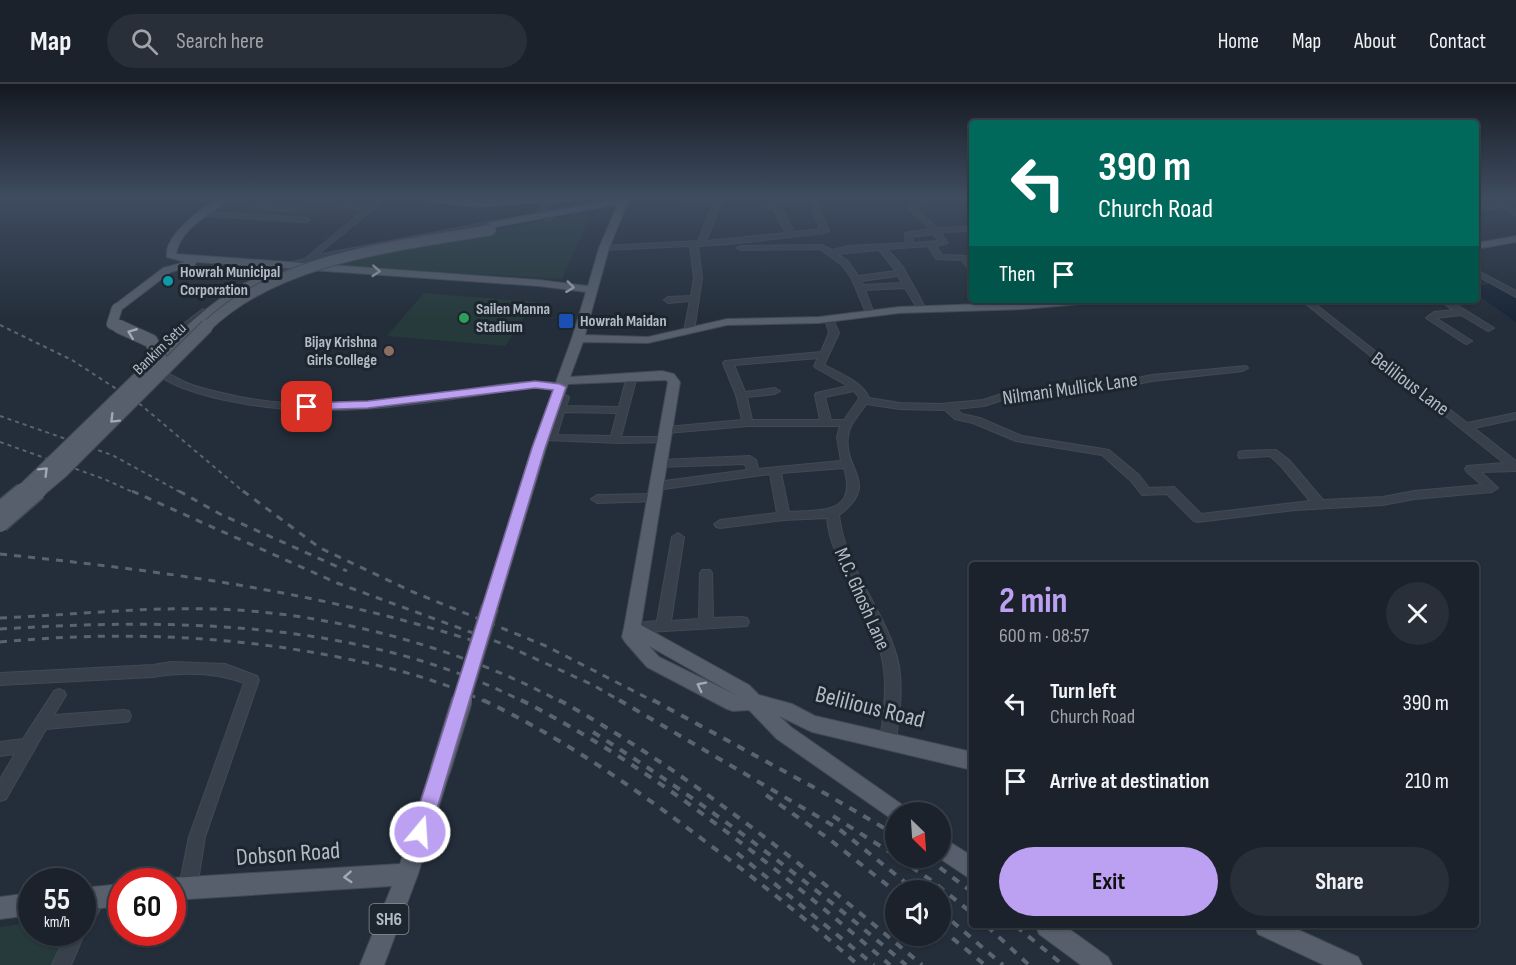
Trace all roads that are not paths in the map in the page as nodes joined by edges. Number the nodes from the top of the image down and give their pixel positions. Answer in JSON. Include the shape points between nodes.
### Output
{"nodes":[{"id":1,"x":179,"y":238,"type":"edge"},
{"id":2,"x":333,"y":238,"type":"edge"},
{"id":3,"x":414,"y":238,"type":"edge"},
{"id":4,"x":428,"y":238,"type":"edge"},
{"id":5,"x":438,"y":238,"type":"edge"},
{"id":6,"x":605,"y":238,"type":"edge"},
{"id":7,"x":701,"y":238,"type":"edge"},
{"id":8,"x":770,"y":238,"type":"edge"},
{"id":9,"x":783,"y":238,"type":"edge"},
{"id":10,"x":909,"y":238,"type":"edge"},
{"id":11,"x":941,"y":238,"type":"edge"},
{"id":12,"x":1516,"y":240,"type":"edge"},
{"id":13,"x":730,"y":242,"type":"junction"},
{"id":14,"x":698,"y":244,"type":"junction"},
{"id":15,"x":931,"y":244,"type":"junction"},
{"id":16,"x":910,"y":245,"type":"junction"},
{"id":17,"x":1479,"y":246,"type":"edge"},
{"id":18,"x":881,"y":247,"type":"junction"},
{"id":19,"x":604,"y":248,"type":"junction"},
{"id":20,"x":790,"y":249,"type":"junction"},
{"id":21,"x":831,"y":253,"type":"junction"},
{"id":22,"x":176,"y":258,"type":"junction"},
{"id":23,"x":206,"y":260,"type":"junction"},
{"id":24,"x":306,"y":260,"type":"junction"},
{"id":25,"x":969,"y":262,"type":"edge"},
{"id":26,"x":288,"y":266,"type":"junction"},
{"id":27,"x":317,"y":267,"type":"junction"},
{"id":28,"x":167,"y":270,"type":"junction"},
{"id":29,"x":901,"y":273,"type":"junction"},
{"id":30,"x":1479,"y":274,"type":"edge"},
{"id":31,"x":856,"y":279,"type":"junction"},
{"id":32,"x":908,"y":285,"type":"junction"},
{"id":33,"x":1516,"y":286,"type":"edge"},
{"id":34,"x":1504,"y":287,"type":"junction"},
{"id":35,"x":860,"y":288,"type":"junction"},
{"id":36,"x":593,"y":290,"type":"junction"},
{"id":37,"x":1516,"y":294,"type":"edge"},
{"id":38,"x":694,"y":298,"type":"junction"},
{"id":39,"x":668,"y":300,"type":"dead end"},
{"id":40,"x":993,"y":303,"type":"edge"},
{"id":41,"x":1309,"y":303,"type":"edge"},
{"id":42,"x":1448,"y":303,"type":"edge"},
{"id":43,"x":922,"y":309,"type":"junction"},
{"id":44,"x":1462,"y":312,"type":"junction"},
{"id":45,"x":870,"y":313,"type":"junction"},
{"id":46,"x":829,"y":319,"type":"junction"},
{"id":47,"x":1489,"y":328,"type":"dead end"},
{"id":48,"x":689,"y":331,"type":"junction"},
{"id":49,"x":578,"y":338,"type":"junction"},
{"id":50,"x":1467,"y":342,"type":"dead end"},
{"id":51,"x":826,"y":354,"type":"junction"},
{"id":52,"x":160,"y":358,"type":"junction"},
{"id":53,"x":1243,"y":368,"type":"dead end"},
{"id":54,"x":166,"y":374,"type":"junction"},
{"id":55,"x":632,"y":376,"type":"junction"},
{"id":56,"x":855,"y":388,"type":"junction"},
{"id":57,"x":561,"y":389,"type":"junction"},
{"id":58,"x":775,"y":391,"type":"dead end"},
{"id":59,"x":741,"y":395,"type":"junction"},
{"id":60,"x":863,"y":400,"type":"junction"},
{"id":61,"x":947,"y":406,"type":"junction"},
{"id":62,"x":624,"y":410,"type":"junction"},
{"id":63,"x":1516,"y":416,"type":"edge"},
{"id":64,"x":748,"y":423,"type":"junction"},
{"id":65,"x":826,"y":423,"type":"junction"},
{"id":66,"x":848,"y":423,"type":"junction"},
{"id":67,"x":1465,"y":427,"type":"junction"},
{"id":68,"x":666,"y":435,"type":"junction"},
{"id":69,"x":619,"y":440,"type":"dead end"},
{"id":70,"x":1243,"y":455,"type":"dead end"},
{"id":71,"x":1516,"y":455,"type":"edge"},
{"id":72,"x":1503,"y":458,"type":"junction"},
{"id":73,"x":661,"y":464,"type":"junction"},
{"id":74,"x":847,"y":464,"type":"junction"},
{"id":75,"x":1516,"y":466,"type":"edge"},
{"id":76,"x":775,"y":470,"type":"junction"},
{"id":77,"x":753,"y":473,"type":"junction"},
{"id":78,"x":656,"y":492,"type":"junction"},
{"id":79,"x":597,"y":499,"type":"dead end"},
{"id":80,"x":1319,"y":504,"type":"junction"},
{"id":81,"x":0,"y":510,"type":"edge"},
{"id":82,"x":834,"y":514,"type":"junction"},
{"id":83,"x":784,"y":516,"type":"junction"},
{"id":84,"x":0,"y":524,"type":"edge"},
{"id":85,"x":720,"y":524,"type":"dead end"},
{"id":86,"x":678,"y":537,"type":"dead end"},
{"id":87,"x":706,"y":573,"type":"dead end"},
{"id":88,"x":742,"y":622,"type":"dead end"},
{"id":89,"x":706,"y":624,"type":"junction"},
{"id":90,"x":663,"y":626,"type":"junction"},
{"id":91,"x":632,"y":628,"type":"junction"},
{"id":92,"x":0,"y":679,"type":"edge"},
{"id":93,"x":59,"y":695,"type":"dead end"},
{"id":94,"x":755,"y":702,"type":"junction"},
{"id":95,"x":124,"y":716,"type":"dead end"},
{"id":96,"x":42,"y":723,"type":"junction"},
{"id":97,"x":888,"y":740,"type":"junction"},
{"id":98,"x":28,"y":745,"type":"junction"},
{"id":99,"x":0,"y":749,"type":"edge"},
{"id":100,"x":969,"y":760,"type":"edge"},
{"id":101,"x":0,"y":794,"type":"edge"},
{"id":102,"x":885,"y":805,"type":"edge"},
{"id":103,"x":951,"y":854,"type":"edge"},
{"id":104,"x":969,"y":867,"type":"edge"},
{"id":105,"x":186,"y":870,"type":"edge"},
{"id":106,"x":407,"y":874,"type":"junction"},
{"id":107,"x":186,"y":888,"type":"edge"},
{"id":108,"x":18,"y":906,"type":"edge"},
{"id":109,"x":0,"y":908,"type":"edge"},
{"id":110,"x":1050,"y":928,"type":"edge"},
{"id":111,"x":1270,"y":928,"type":"edge"},
{"id":112,"x":70,"y":946,"type":"edge"},
{"id":113,"x":1342,"y":963,"type":"edge"},
{"id":114,"x":61,"y":965,"type":"edge"},
{"id":115,"x":372,"y":965,"type":"edge"},
{"id":116,"x":1100,"y":965,"type":"edge"}],
"edges":[{"from":1,"to":22,"type":"main road","via":[[172,247],[171,255]]},
{"from":2,"to":24,"type":"street"},
{"from":3,"to":24,"type":"street"},
{"from":4,"to":52,"type":"main road","name":"Bankim Setu","bridge":true,"via":[[329,256],[247,286],[203,316]]},
{"from":5,"to":84,"type":"main road","name":"Bankim Setu","one_way":true,"bridge":true,"via":[[332,261],[276,279],[244,296],[223,310],[62,471]]},
{"from":6,"to":19,"type":"main road","number":"SH6"},
{"from":7,"to":14,"type":"street"},
{"from":8,"to":13,"type":"street"},
{"from":9,"to":20,"type":"street"},
{"from":10,"to":16,"type":"street"},
{"from":11,"to":15,"type":"street","via":[[944,243]]},
{"from":12,"to":17,"type":"main road"},
{"from":13,"to":14,"type":"street"},
{"from":13,"to":20,"type":"street","via":[[737,249]]},
{"from":14,"to":19,"type":"street"},
{"from":14,"to":38,"type":"street"},
{"from":15,"to":16,"type":"street"},
{"from":15,"to":25,"type":"street","via":[[939,257],[964,258]]},
{"from":16,"to":18,"type":"street"},
{"from":18,"to":21,"type":"street"},
{"from":18,"to":29,"type":"street"},
{"from":19,"to":36,"type":"main road","number":"SH6"},
{"from":20,"to":21,"type":"street","via":[[822,247]]},
{"from":21,"to":31,"type":"street","via":[[845,263]]},
{"from":22,"to":23,"type":"main road"},
{"from":22,"to":28,"type":"main road"},
{"from":23,"to":26,"type":"main road"},
{"from":23,"to":28,"type":"main road"},
{"from":24,"to":26,"type":"street"},
{"from":24,"to":27,"type":"street"},
{"from":26,"to":27,"type":"main road"},
{"from":26,"to":54,"type":"street","via":[[226,297],[181,330],[145,368]]},
{"from":27,"to":36,"type":"main road","one_way":true},
{"from":27,"to":54,"type":"street","via":[[255,294],[224,314]]},
{"from":52,"to":28,"type":"main road","one_way":true,"bridge":true,"via":[[151,341],[112,324],[117,308]]},
{"from":29,"to":31,"type":"street"},
{"from":29,"to":32,"type":"street"},
{"from":30,"to":34,"type":"street"},
{"from":31,"to":35,"type":"street"},
{"from":32,"to":35,"type":"street"},
{"from":32,"to":43,"type":"street"},
{"from":33,"to":34,"type":"street"},
{"from":34,"to":37,"type":"street"},
{"from":35,"to":45,"type":"street"},
{"from":36,"to":49,"type":"main road","number":"SH6"},
{"from":38,"to":39,"type":"street"},
{"from":38,"to":48,"type":"street"},
{"from":40,"to":43,"type":"main road"},
{"from":41,"to":67,"type":"street","name":"Belilious Lane"},
{"from":42,"to":44,"type":"street"},
{"from":43,"to":45,"type":"main road"},
{"from":44,"to":47,"type":"street"},
{"from":44,"to":50,"type":"street","via":[[1430,318]]},
{"from":45,"to":46,"type":"main road"},
{"from":46,"to":48,"type":"main road","via":[[727,322]]},
{"from":46,"to":51,"type":"street","via":[[834,333]]},
{"from":48,"to":49,"type":"main road","via":[[648,340]]},
{"from":49,"to":57,"type":"main road","number":"SH6"},
{"from":51,"to":56,"type":"street","via":[[819,366]]},
{"from":51,"to":59,"type":"street","via":[[728,363]]},
{"from":81,"to":52,"type":"main road","name":"Bankim Setu","one_way":true,"bridge":true},
{"from":53,"to":61,"type":"street","name":"Nilmani Mullick Lane","via":[[1152,378],[1084,392],[1011,394],[984,403]]},
{"from":54,"to":57,"type":"street","via":[[184,385],[222,396],[271,405],[325,408],[535,384]]},
{"from":55,"to":57,"type":"main road"},
{"from":55,"to":62,"type":"street"},
{"from":55,"to":68,"type":"main road","via":[[662,375],[674,382]]},
{"from":56,"to":60,"type":"street","via":[[864,396]]},
{"from":56,"to":65,"type":"street","via":[[820,395]]},
{"from":57,"to":62,"type":"street"},
{"from":57,"to":62,"type":"street","via":[[550,437],[554,439],[615,440]]},
{"from":57,"to":106,"type":"main road","number":"SH6","bridge":true},
{"from":58,"to":59,"type":"street"},
{"from":59,"to":64,"type":"street"},
{"from":60,"to":61,"type":"street","name":"Nilmani Mullick Lane","via":[[900,406]]},
{"from":60,"to":66,"type":"street"},
{"from":61,"to":80,"type":"street","via":[[960,417],[1020,439],[1105,452],[1146,492],[1170,490],[1198,518]]},
{"from":63,"to":67,"type":"street"},
{"from":64,"to":65,"type":"street"},
{"from":64,"to":68,"type":"street"},
{"from":65,"to":66,"type":"street"},
{"from":66,"to":74,"type":"street","via":[[842,437]]},
{"from":67,"to":72,"type":"street","name":"Belilious Lane"},
{"from":68,"to":69,"type":"street"},
{"from":68,"to":73,"type":"main road"},
{"from":70,"to":80,"type":"street","via":[[1272,452]]},
{"from":71,"to":72,"type":"street"},
{"from":72,"to":75,"type":"street","name":"Belilious Lane"},
{"from":73,"to":77,"type":"street","via":[[750,460]]},
{"from":73,"to":78,"type":"main road"},
{"from":74,"to":76,"type":"street"},
{"from":74,"to":82,"type":"street","via":[[854,480],[850,499]]},
{"from":75,"to":80,"type":"street","via":[[1471,469],[1492,488]]},
{"from":76,"to":77,"type":"street"},
{"from":76,"to":83,"type":"street"},
{"from":77,"to":78,"type":"street"},
{"from":78,"to":79,"type":"street"},
{"from":78,"to":91,"type":"main road"},
{"from":82,"to":83,"type":"street"},
{"from":82,"to":97,"type":"street","name":"M.C. Ghosh Lane","via":[[839,548],[869,606],[892,668],[893,706]]},
{"from":83,"to":85,"type":"street"},
{"from":86,"to":90,"type":"street"},
{"from":87,"to":89,"type":"street"},
{"from":88,"to":89,"type":"street"},
{"from":89,"to":90,"type":"street"},
{"from":90,"to":91,"type":"street"},
{"from":91,"to":94,"type":"main road","name":"Belilious Road","via":[[631,637],[653,662],[733,703]]},
{"from":92,"to":105,"type":"street","via":[[171,668],[225,670],[252,680]]},
{"from":93,"to":96,"type":"street"},
{"from":94,"to":97,"type":"main road","name":"Belilious Road","via":[[786,710],[812,724]]},
{"from":94,"to":102,"type":"main road","via":[[784,733]]},
{"from":95,"to":96,"type":"street"},
{"from":96,"to":98,"type":"street"},
{"from":97,"to":100,"type":"main road","name":"Belilious Road"},
{"from":98,"to":99,"type":"street"},
{"from":98,"to":101,"type":"street"},
{"from":103,"to":104,"type":"main road"},
{"from":106,"to":107,"type":"main road","name":"Dobson Road","one_way":true},
{"from":106,"to":115,"type":"main road","number":"SH6"},
{"from":108,"to":109,"type":"main road"},
{"from":110,"to":116,"type":"main road"},
{"from":111,"to":113,"type":"main road"},
{"from":112,"to":114,"type":"street"}]}
